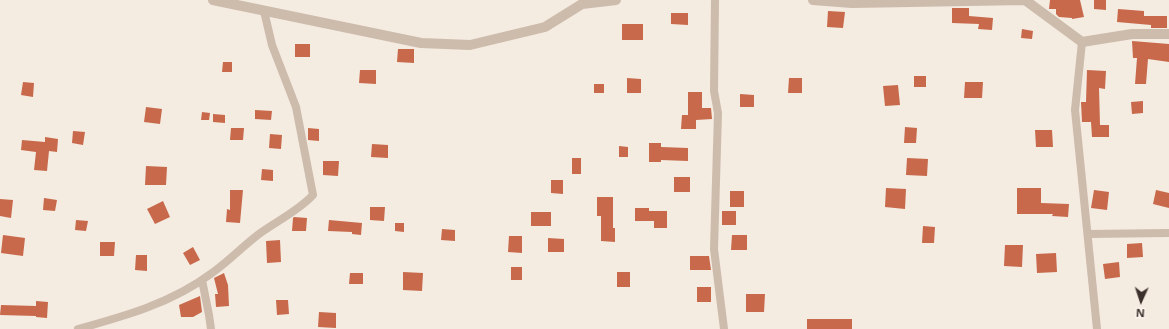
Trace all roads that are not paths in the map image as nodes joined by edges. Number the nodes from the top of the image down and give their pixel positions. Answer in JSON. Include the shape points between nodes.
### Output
{"nodes":[{"id":1,"x":213,"y":0,"type":"edge"},
{"id":2,"x":616,"y":0,"type":"edge"},
{"id":3,"x":715,"y":0,"type":"edge"},
{"id":4,"x":813,"y":0,"type":"edge"},
{"id":5,"x":264,"y":10,"type":"junction"},
{"id":6,"x":1169,"y":34,"type":"edge"},
{"id":7,"x":1082,"y":42,"type":"junction"},
{"id":8,"x":1169,"y":233,"type":"edge"},
{"id":9,"x":1088,"y":234,"type":"junction"},
{"id":10,"x":202,"y":280,"type":"junction"},
{"id":11,"x":78,"y":329,"type":"edge"},
{"id":12,"x":211,"y":329,"type":"edge"},
{"id":13,"x":724,"y":329,"type":"edge"},
{"id":14,"x":1097,"y":329,"type":"edge"}],
"edges":[{"from":1,"to":5,"type":"street"},
{"from":2,"to":5,"type":"street","via":[[582,4],[545,27],[470,45],[421,42]]},
{"from":3,"to":13,"type":"street","via":[[714,91],[718,113],[714,249]]},
{"from":4,"to":7,"type":"street","via":[[852,3],[1025,0]]},
{"from":5,"to":10,"type":"street","via":[[272,45],[296,107],[313,195],[306,203],[259,234]]},
{"from":6,"to":7,"type":"street","via":[[1132,34]]},
{"from":7,"to":9,"type":"street","via":[[1075,110]]},
{"from":8,"to":9,"type":"street"},
{"from":9,"to":14,"type":"street"},
{"from":10,"to":11,"type":"street","via":[[172,298],[119,318]]},
{"from":10,"to":12,"type":"street"}]}
